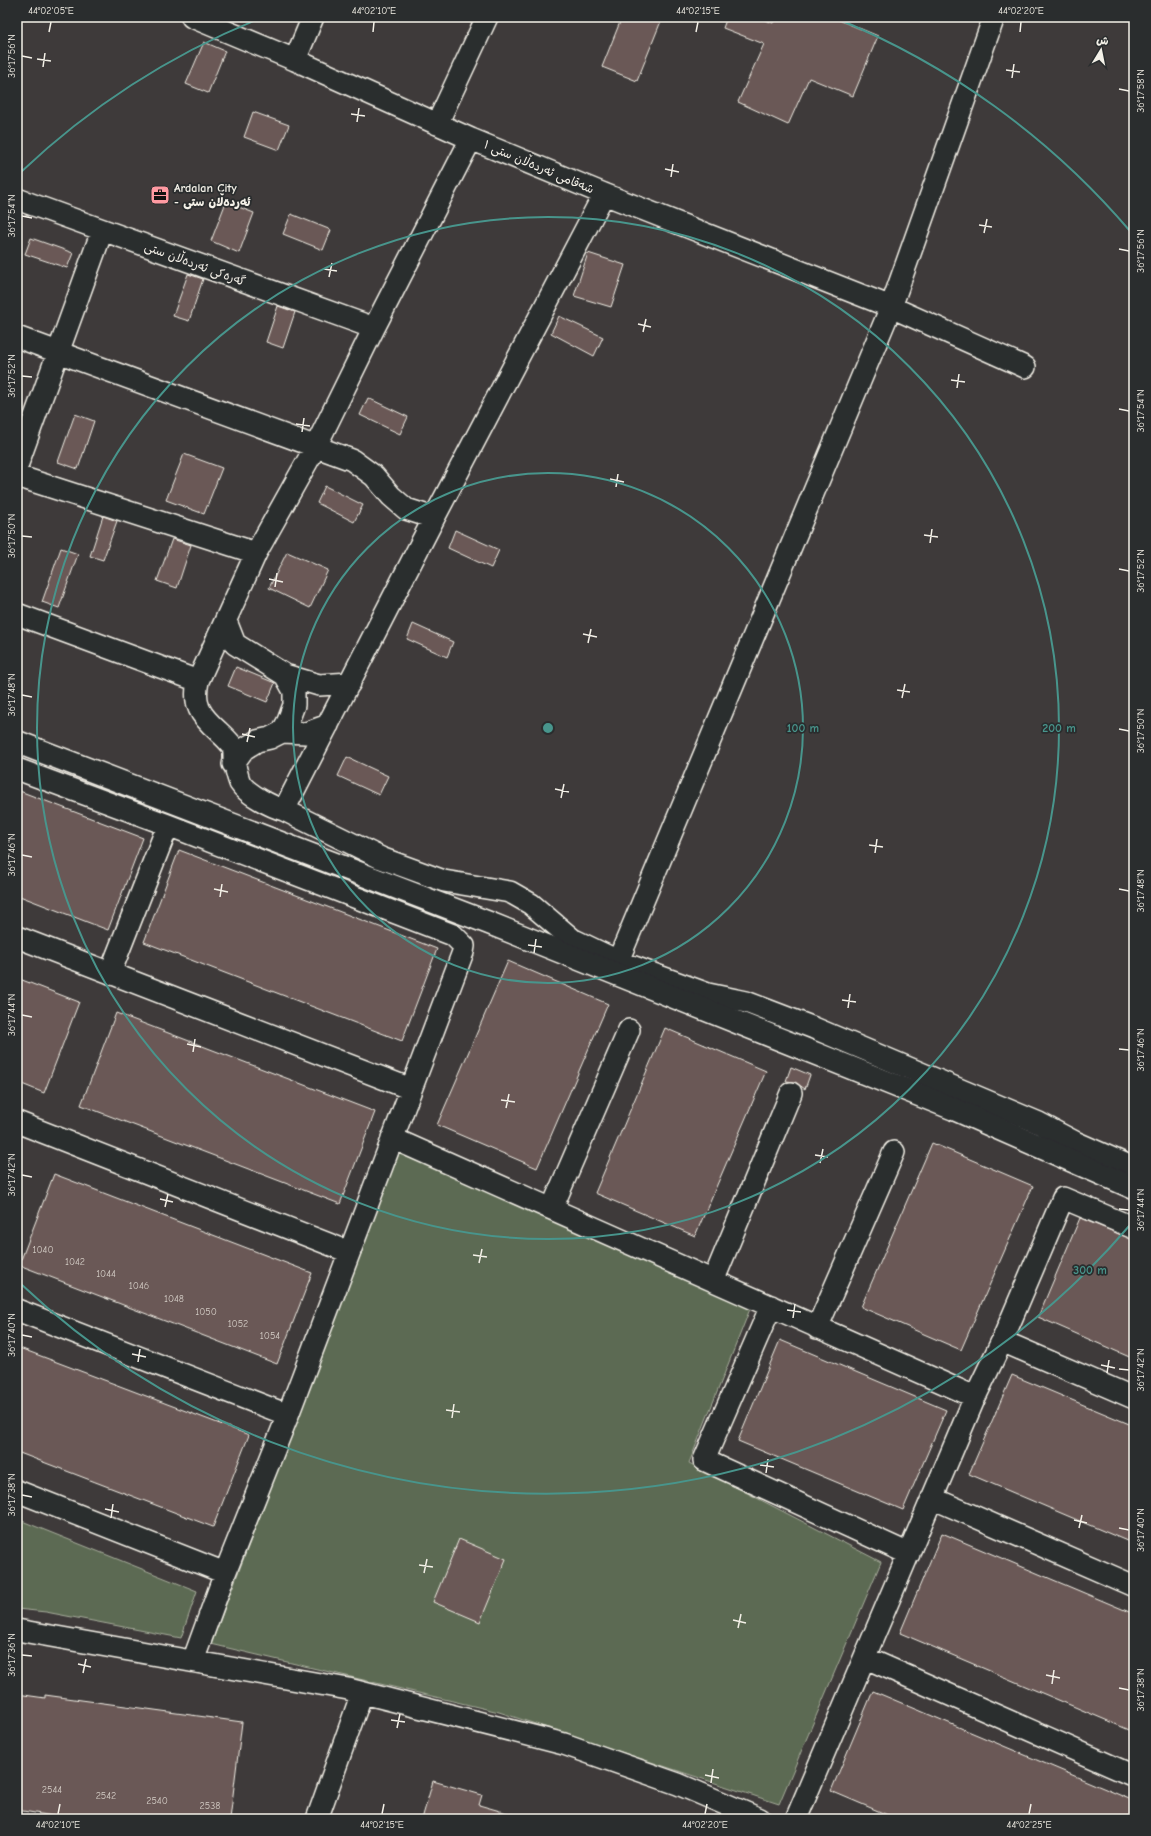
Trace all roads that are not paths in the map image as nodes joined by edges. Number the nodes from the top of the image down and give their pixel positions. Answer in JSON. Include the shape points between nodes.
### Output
{"nodes":[{"id":1,"x":192,"y":17,"type":"edge"},
{"id":2,"x":313,"y":17,"type":"edge"},
{"id":3,"x":487,"y":17,"type":"edge"},
{"id":4,"x":994,"y":17,"type":"edge"},
{"id":5,"x":295,"y":60,"type":"junction"},
{"id":6,"x":437,"y":124,"type":"junction"},
{"id":7,"x":471,"y":139,"type":"junction"},
{"id":8,"x":604,"y":194,"type":"junction"},
{"id":9,"x":17,"y":199,"type":"edge"},
{"id":10,"x":102,"y":231,"type":"junction"},
{"id":11,"x":891,"y":307,"type":"junction"},
{"id":12,"x":374,"y":328,"type":"junction"},
{"id":13,"x":17,"y":338,"type":"edge"},
{"id":14,"x":58,"y":352,"type":"junction"},
{"id":15,"x":1025,"y":367,"type":"dead end"},
{"id":16,"x":316,"y":446,"type":"junction"},
{"id":17,"x":17,"y":466,"type":"edge"},
{"id":18,"x":17,"y":476,"type":"edge"},
{"id":19,"x":434,"y":518,"type":"junction"},
{"id":20,"x":256,"y":553,"type":"junction"},
{"id":21,"x":17,"y":614,"type":"edge"},
{"id":22,"x":226,"y":621,"type":"junction"},
{"id":23,"x":285,"y":675,"type":"junction"},
{"id":24,"x":198,"y":681,"type":"junction"},
{"id":25,"x":350,"y":683,"type":"junction"},
{"id":26,"x":328,"y":725,"type":"junction"},
{"id":27,"x":282,"y":732,"type":"junction"},
{"id":28,"x":17,"y":742,"type":"edge"},
{"id":29,"x":233,"y":763,"type":"junction"},
{"id":30,"x":17,"y":769,"type":"edge"},
{"id":31,"x":284,"y":810,"type":"junction"},
{"id":32,"x":168,"y":825,"type":"junction"},
{"id":33,"x":17,"y":936,"type":"edge"},
{"id":34,"x":618,"y":961,"type":"junction"},
{"id":35,"x":110,"y":973,"type":"junction"},
{"id":36,"x":629,"y":1030,"type":"dead end"},
{"id":37,"x":411,"y":1089,"type":"junction"},
{"id":38,"x":791,"y":1093,"type":"dead end"},
{"id":39,"x":17,"y":1122,"type":"edge"},
{"id":40,"x":392,"y":1138,"type":"junction"},
{"id":41,"x":894,"y":1152,"type":"dead end"},
{"id":42,"x":1134,"y":1168,"type":"edge"},
{"id":43,"x":1134,"y":1188,"type":"edge"},
{"id":44,"x":552,"y":1208,"type":"junction"},
{"id":45,"x":1134,"y":1228,"type":"edge"},
{"id":46,"x":349,"y":1252,"type":"junction"},
{"id":47,"x":714,"y":1280,"type":"junction"},
{"id":48,"x":771,"y":1306,"type":"junction"},
{"id":49,"x":17,"y":1310,"type":"edge"},
{"id":50,"x":817,"y":1328,"type":"junction"},
{"id":51,"x":1002,"y":1341,"type":"junction"},
{"id":52,"x":975,"y":1397,"type":"junction"},
{"id":53,"x":1134,"y":1398,"type":"edge"},
{"id":54,"x":288,"y":1415,"type":"junction"},
{"id":55,"x":17,"y":1491,"type":"edge"},
{"id":56,"x":932,"y":1498,"type":"junction"},
{"id":57,"x":909,"y":1554,"type":"junction"},
{"id":58,"x":225,"y":1573,"type":"junction"},
{"id":59,"x":1134,"y":1586,"type":"edge"},
{"id":60,"x":17,"y":1630,"type":"edge"},
{"id":61,"x":866,"y":1658,"type":"junction"},
{"id":62,"x":193,"y":1661,"type":"junction"},
{"id":63,"x":362,"y":1693,"type":"junction"},
{"id":64,"x":1134,"y":1776,"type":"edge"},
{"id":65,"x":317,"y":1819,"type":"edge"},
{"id":66,"x":760,"y":1819,"type":"edge"},
{"id":67,"x":796,"y":1819,"type":"edge"}],
"edges":[{"from":1,"to":5,"type":"street","name":"شەقامی ئەردەڵان ستی ١"},
{"from":2,"to":5,"type":"street"},
{"from":3,"to":6,"type":"street"},
{"from":4,"to":11,"type":"street"},
{"from":5,"to":6,"type":"street","name":"شەقامی ئەردەڵان ستی ١"},
{"from":6,"to":7,"type":"street","name":"شەقامی ئەردەڵان ستی ١"},
{"from":7,"to":8,"type":"street","name":"شەقامی ئەردەڵان ستی ١"},
{"from":7,"to":12,"type":"street"},
{"from":8,"to":11,"type":"street","name":"شەقامی ئەردەڵان ستی ١"},
{"from":8,"to":19,"type":"street"},
{"from":9,"to":10,"type":"street","name":"گەرەکی ئەردەڵان ستی"},
{"from":10,"to":12,"type":"street","name":"گەرەکی ئەردەڵان ستی"},
{"from":10,"to":14,"type":"street"},
{"from":11,"to":15,"type":"street","name":"شەقامی ئەردەڵان ستی ١"},
{"from":11,"to":34,"type":"street"},
{"from":12,"to":16,"type":"street"},
{"from":13,"to":14,"type":"street"},
{"from":14,"to":16,"type":"street"},
{"from":14,"to":17,"type":"street"},
{"from":16,"to":19,"type":"street","via":[[352,460],[374,476],[406,510]]},
{"from":16,"to":20,"type":"street"},
{"from":18,"to":20,"type":"street"},
{"from":19,"to":25,"type":"street"},
{"from":20,"to":22,"type":"street"},
{"from":21,"to":24,"type":"street"},
{"from":22,"to":23,"type":"street","via":[[235,644]]},
{"from":22,"to":24,"type":"street"},
{"from":23,"to":25,"type":"street","via":[[319,685]]},
{"from":23,"to":27,"type":"street","via":[[294,691],[294,705]]},
{"from":24,"to":29,"type":"street","via":[[195,695],[199,709],[234,748]]},
{"from":25,"to":26,"type":"street"},
{"from":26,"to":27,"type":"street","via":[[306,733]]},
{"from":26,"to":31,"type":"street"},
{"from":27,"to":29,"type":"street","via":[[244,749]]},
{"from":28,"to":43,"type":"street","via":[[489,923],[954,1109]]},
{"from":29,"to":31,"type":"street","via":[[240,783],[275,808]]},
{"from":30,"to":32,"type":"street"},
{"from":31,"to":34,"type":"street","via":[[381,858],[444,881],[510,892],[531,904],[572,939]]},
{"from":32,"to":35,"type":"street"},
{"from":32,"to":37,"type":"street","via":[[453,935],[460,940],[464,946],[463,952]]},
{"from":33,"to":35,"type":"street"},
{"from":34,"to":42,"type":"street","via":[[708,994],[746,1002],[814,1028],[1039,1123]]},
{"from":35,"to":37,"type":"street"},
{"from":36,"to":44,"type":"street"},
{"from":37,"to":40,"type":"street"},
{"from":38,"to":47,"type":"street"},
{"from":39,"to":46,"type":"street"},
{"from":40,"to":44,"type":"street"},
{"from":40,"to":46,"type":"street"},
{"from":41,"to":50,"type":"street"},
{"from":44,"to":47,"type":"street"},
{"from":45,"to":51,"type":"street","via":[[1063,1198]]},
{"from":46,"to":54,"type":"street"},
{"from":47,"to":48,"type":"street"},
{"from":48,"to":50,"type":"street"},
{"from":48,"to":57,"type":"street","via":[[704,1460]]},
{"from":49,"to":54,"type":"street"},
{"from":50,"to":52,"type":"street"},
{"from":51,"to":52,"type":"street"},
{"from":51,"to":53,"type":"street"},
{"from":52,"to":56,"type":"street"},
{"from":54,"to":58,"type":"street"},
{"from":55,"to":58,"type":"street"},
{"from":56,"to":57,"type":"street"},
{"from":56,"to":59,"type":"street"},
{"from":57,"to":61,"type":"street"},
{"from":58,"to":62,"type":"street"},
{"from":60,"to":62,"type":"street"},
{"from":61,"to":64,"type":"street"},
{"from":61,"to":67,"type":"street"},
{"from":62,"to":63,"type":"street"},
{"from":63,"to":65,"type":"street"},
{"from":63,"to":66,"type":"street","via":[[564,1744],[678,1784]]}]}
